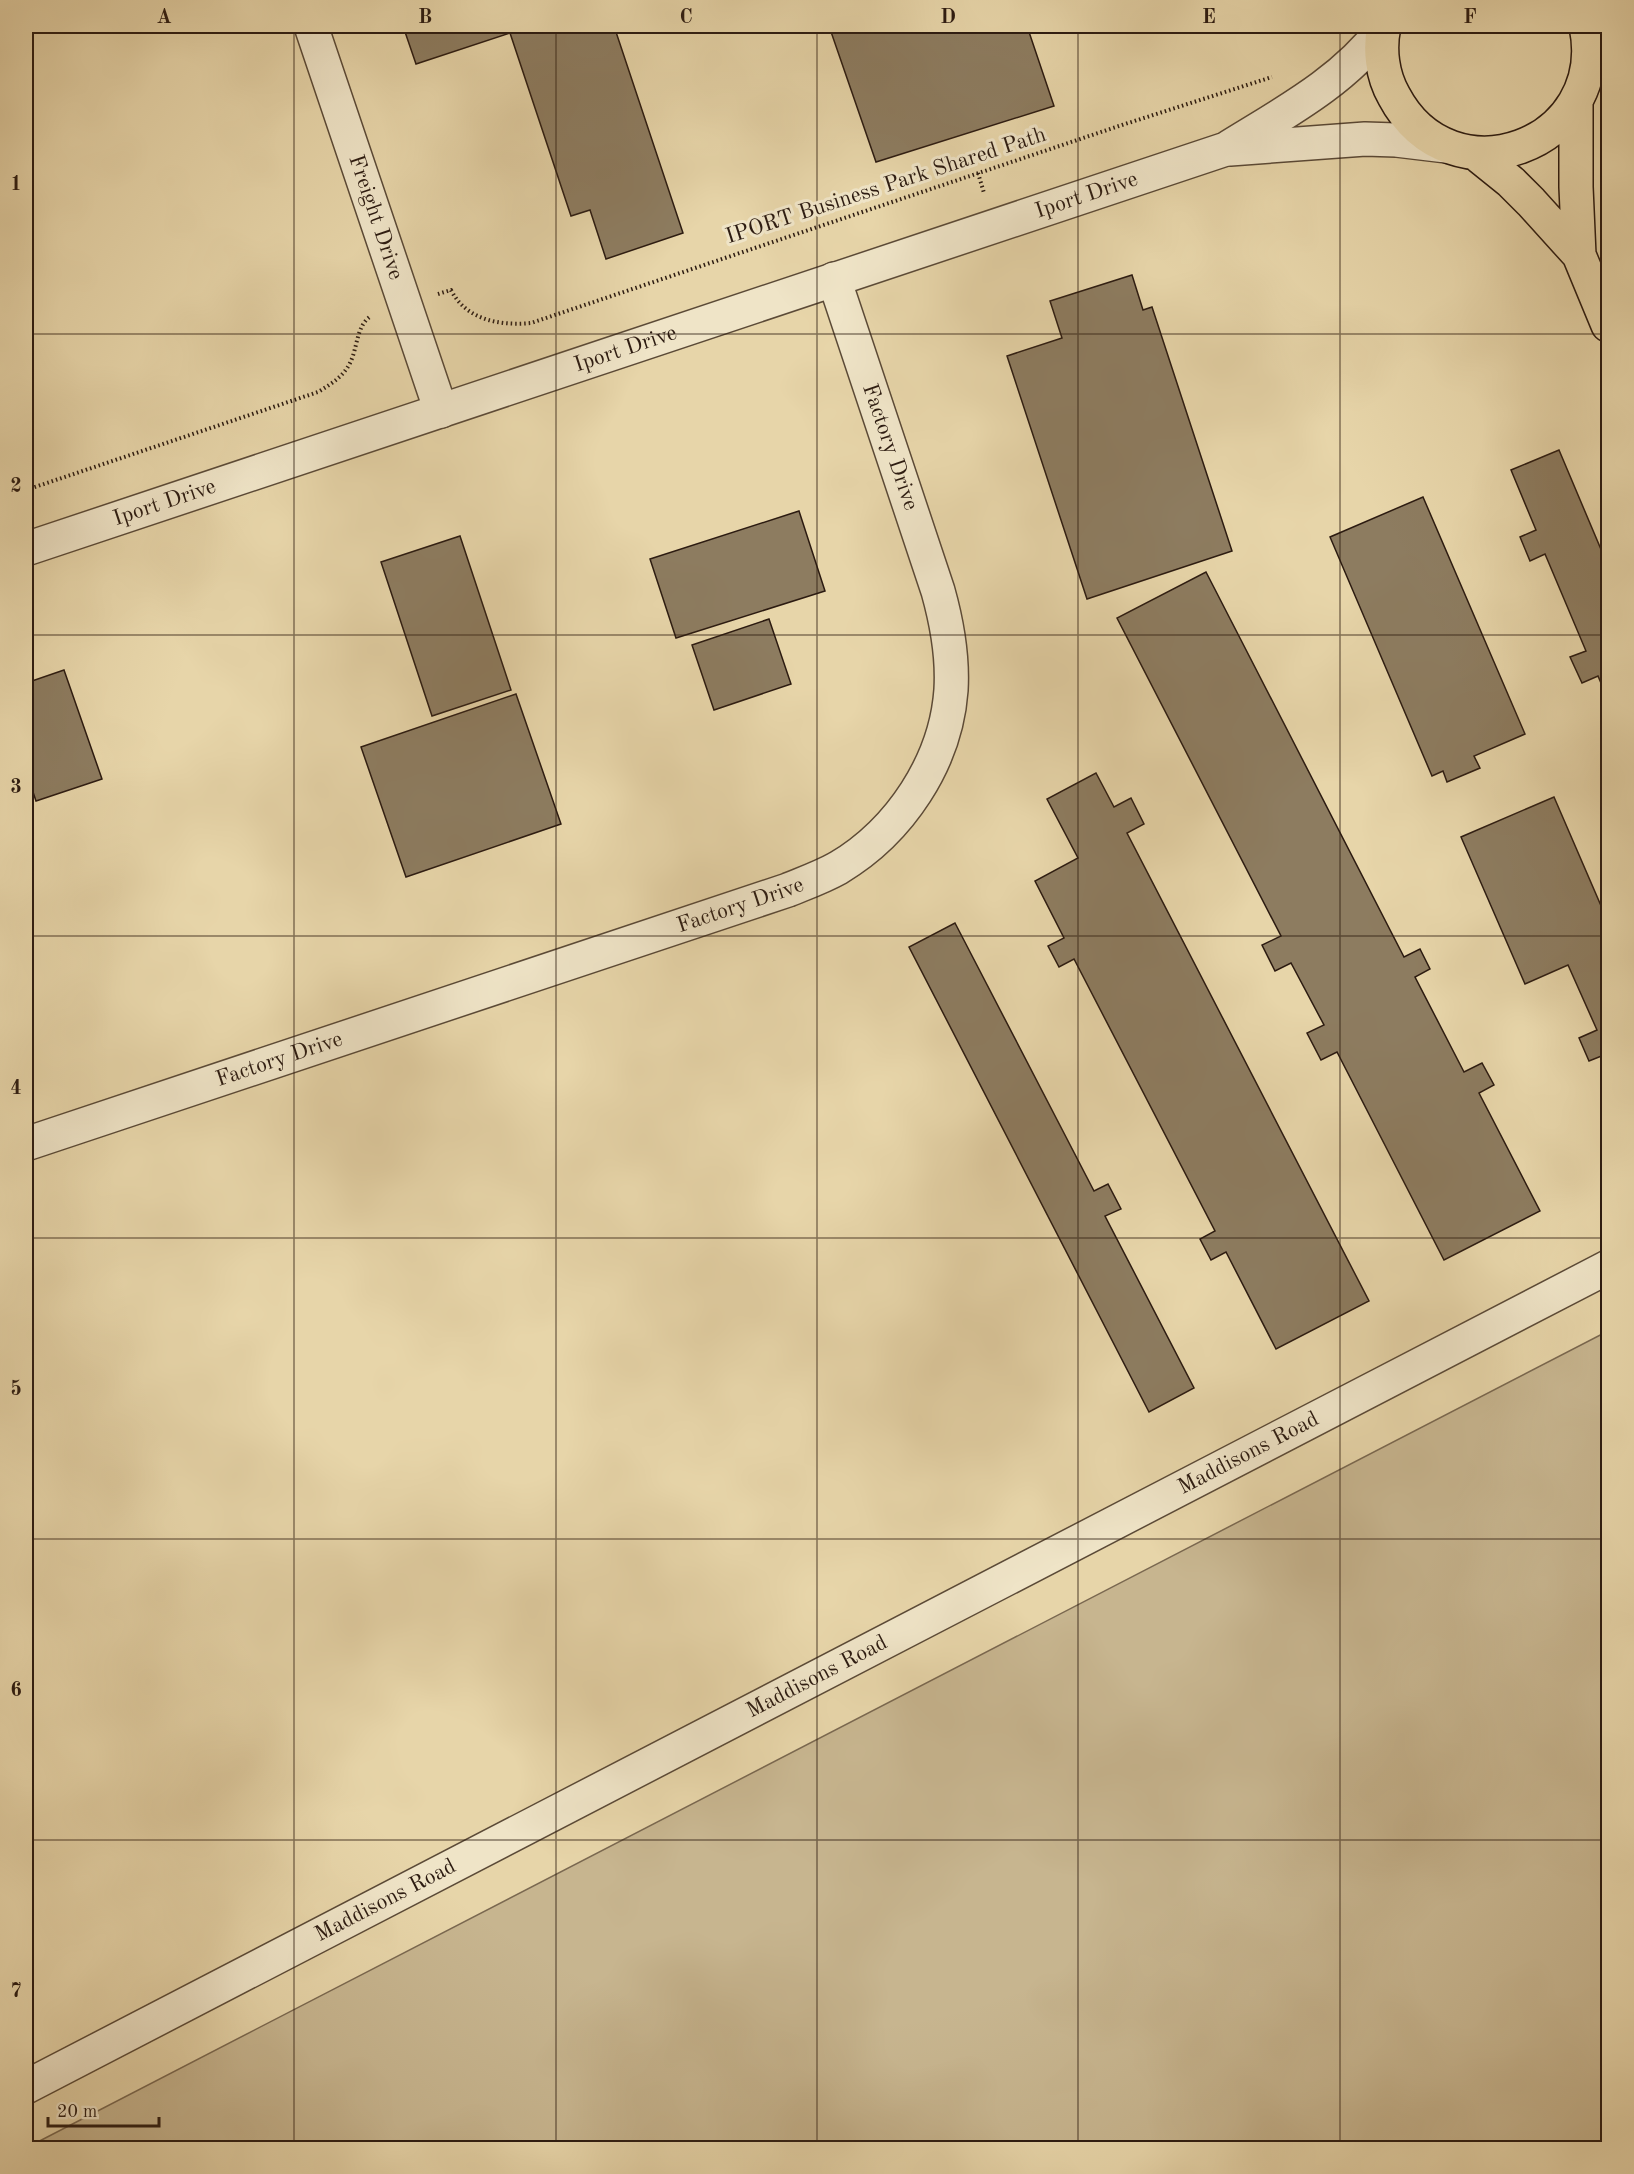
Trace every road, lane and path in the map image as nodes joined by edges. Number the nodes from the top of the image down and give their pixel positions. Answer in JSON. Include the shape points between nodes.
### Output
{"nodes":[{"id":1,"x":311,"y":26,"type":"edge"},
{"id":2,"x":1586,"y":26,"type":"edge"},
{"id":3,"x":1384,"y":27,"type":"edge"},
{"id":4,"x":1608,"y":47,"type":"edge"},
{"id":5,"x":1276,"y":75,"type":"dead end"},
{"id":6,"x":1582,"y":88,"type":"junction"},
{"id":7,"x":1226,"y":149,"type":"junction"},
{"id":8,"x":1461,"y":150,"type":"junction"},
{"id":9,"x":978,"y":173,"type":"junction"},
{"id":10,"x":982,"y":189,"type":"dead end"},
{"id":11,"x":1579,"y":255,"type":"junction"},
{"id":12,"x":834,"y":279,"type":"junction"},
{"id":13,"x":439,"y":294,"type":"dead end"},
{"id":14,"x":372,"y":316,"type":"dead end"},
{"id":15,"x":1608,"y":325,"type":"edge"},
{"id":16,"x":441,"y":411,"type":"junction"},
{"id":17,"x":26,"y":490,"type":"edge"},
{"id":18,"x":26,"y":549,"type":"edge"},
{"id":19,"x":26,"y":1144,"type":"edge"},
{"id":20,"x":1608,"y":1268,"type":"edge"},
{"id":21,"x":26,"y":2087,"type":"edge"}],
"edges":[{"from":1,"to":16,"type":"street","name":"Freight Drive"},
{"from":2,"to":6,"type":"main road","via":[[1590,43]]},
{"from":3,"to":7,"type":"street","name":"Iport Drive","via":[[1344,72]]},
{"from":3,"to":8,"type":"main road","via":[[1382,57],[1388,86],[1401,111],[1421,131]]},
{"from":4,"to":6,"type":"street"},
{"from":5,"to":9,"type":"path","name":"IPORT Business Park Shared Path"},
{"from":6,"to":8,"type":"main road","via":[[1557,126],[1533,142],[1505,152]]},
{"from":6,"to":11,"type":"main road","via":[[1576,187]]},
{"from":7,"to":8,"type":"street","name":"Iport Drive","via":[[1365,139]]},
{"from":7,"to":12,"type":"street","name":"Iport Drive"},
{"from":8,"to":11,"type":"main road","via":[[1511,182]]},
{"from":9,"to":10,"type":"path"},
{"from":9,"to":13,"type":"path","name":"IPORT Business Park Shared Path","via":[[531,322],[489,321],[463,305],[451,290]]},
{"from":11,"to":15,"type":"main road"},
{"from":12,"to":16,"type":"street","name":"Iport Drive"},
{"from":12,"to":19,"type":"street","name":"Factory Drive","via":[[935,581],[950,645],[951,689],[942,736],[923,780],[896,820],[857,855],[797,887]]},
{"from":14,"to":17,"type":"path","via":[[360,327],[350,365],[318,392]]},
{"from":16,"to":18,"type":"street","name":"Iport Drive"},
{"from":20,"to":21,"type":"street","name":"Maddisons Road"}]}
